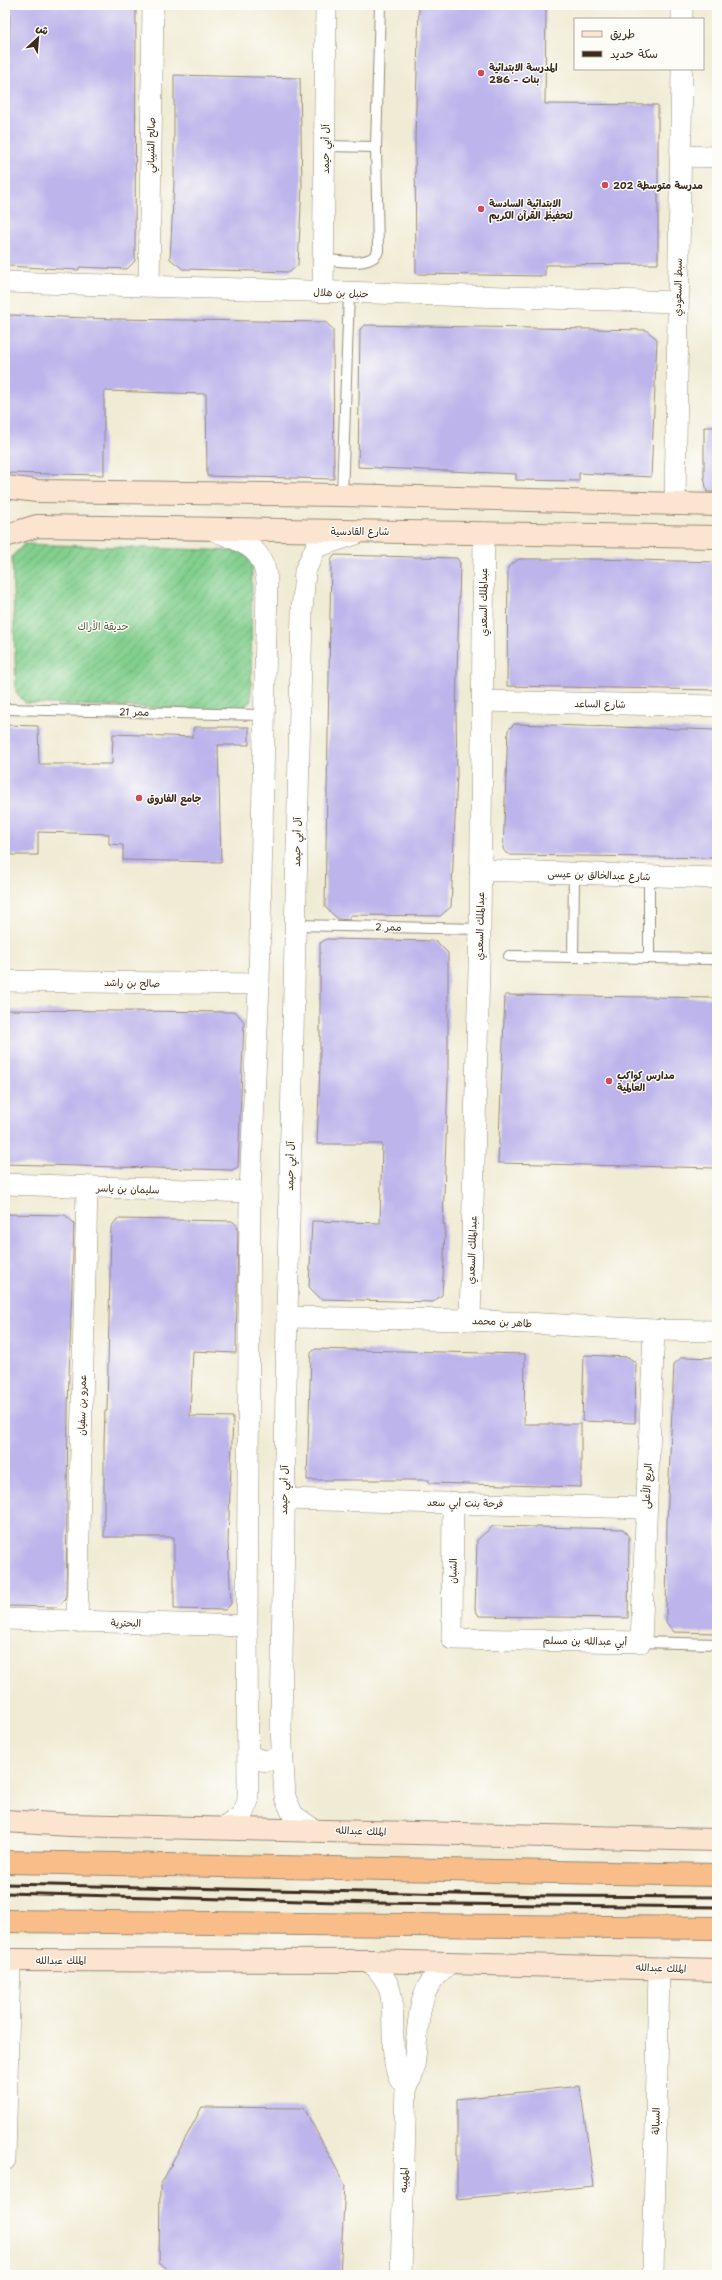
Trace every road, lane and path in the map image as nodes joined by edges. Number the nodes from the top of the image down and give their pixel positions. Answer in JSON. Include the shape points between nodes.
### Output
{"nodes":[{"id":1,"x":153,"y":5,"type":"edge"},
{"id":2,"x":326,"y":5,"type":"edge"},
{"id":3,"x":380,"y":5,"type":"edge"},
{"id":4,"x":682,"y":5,"type":"edge"},
{"id":5,"x":682,"y":18,"type":"edge"},
{"id":6,"x":682,"y":70,"type":"edge"},
{"id":7,"x":326,"y":146,"type":"junction"},
{"id":8,"x":376,"y":147,"type":"junction"},
{"id":9,"x":681,"y":156,"type":"junction"},
{"id":10,"x":717,"y":157,"type":"edge"},
{"id":11,"x":324,"y":260,"type":"junction"},
{"id":12,"x":5,"y":282,"type":"edge"},
{"id":13,"x":149,"y":286,"type":"junction"},
{"id":14,"x":323,"y":292,"type":"junction"},
{"id":15,"x":349,"y":293,"type":"junction"},
{"id":16,"x":678,"y":302,"type":"junction"},
{"id":17,"x":5,"y":487,"type":"edge"},
{"id":18,"x":342,"y":495,"type":"junction"},
{"id":19,"x":675,"y":504,"type":"junction"},
{"id":20,"x":717,"y":505,"type":"edge"},
{"id":21,"x":211,"y":529,"type":"junction"},
{"id":22,"x":368,"y":531,"type":"junction"},
{"id":23,"x":484,"y":532,"type":"junction"},
{"id":24,"x":5,"y":536,"type":"edge"},
{"id":25,"x":717,"y":538,"type":"edge"},
{"id":26,"x":482,"y":701,"type":"junction"},
{"id":27,"x":717,"y":706,"type":"edge"},
{"id":28,"x":5,"y":709,"type":"edge"},
{"id":29,"x":263,"y":715,"type":"junction"},
{"id":30,"x":480,"y":870,"type":"junction"},
{"id":31,"x":574,"y":874,"type":"junction"},
{"id":32,"x":650,"y":877,"type":"junction"},
{"id":33,"x":717,"y":878,"type":"edge"},
{"id":34,"x":295,"y":925,"type":"junction"},
{"id":35,"x":480,"y":929,"type":"junction"},
{"id":36,"x":509,"y":956,"type":"dead end"},
{"id":37,"x":573,"y":957,"type":"junction"},
{"id":38,"x":649,"y":958,"type":"junction"},
{"id":39,"x":717,"y":959,"type":"edge"},
{"id":40,"x":5,"y":981,"type":"edge"},
{"id":41,"x":259,"y":984,"type":"junction"},
{"id":42,"x":5,"y":1184,"type":"edge"},
{"id":43,"x":87,"y":1188,"type":"junction"},
{"id":44,"x":250,"y":1192,"type":"junction"},
{"id":45,"x":287,"y":1317,"type":"junction"},
{"id":46,"x":470,"y":1320,"type":"junction"},
{"id":47,"x":654,"y":1330,"type":"junction"},
{"id":48,"x":717,"y":1331,"type":"edge"},
{"id":49,"x":284,"y":1499,"type":"junction"},
{"id":50,"x":453,"y":1502,"type":"junction"},
{"id":51,"x":646,"y":1508,"type":"junction"},
{"id":52,"x":5,"y":1619,"type":"edge"},
{"id":53,"x":77,"y":1622,"type":"junction"},
{"id":54,"x":247,"y":1626,"type":"junction"},
{"id":55,"x":452,"y":1639,"type":"joint"},
{"id":56,"x":641,"y":1642,"type":"junction"},
{"id":57,"x":717,"y":1644,"type":"edge"},
{"id":58,"x":248,"y":1753,"type":"junction"},
{"id":59,"x":282,"y":1754,"type":"junction"},
{"id":60,"x":5,"y":1822,"type":"edge"},
{"id":61,"x":224,"y":1828,"type":"junction"},
{"id":62,"x":314,"y":1830,"type":"junction"},
{"id":63,"x":717,"y":1840,"type":"edge"},
{"id":64,"x":5,"y":1846,"type":"edge"},
{"id":65,"x":5,"y":1862,"type":"edge"},
{"id":66,"x":110,"y":1863,"type":"junction"},
{"id":67,"x":717,"y":1876,"type":"edge"},
{"id":68,"x":5,"y":1921,"type":"edge"},
{"id":69,"x":717,"y":1928,"type":"edge"},
{"id":70,"x":7,"y":1960,"type":"edge"},
{"id":71,"x":370,"y":1961,"type":"junction"},
{"id":72,"x":452,"y":1963,"type":"junction"},
{"id":73,"x":659,"y":1968,"type":"junction"},
{"id":74,"x":717,"y":1970,"type":"edge"},
{"id":75,"x":406,"y":2085,"type":"junction"},
{"id":76,"x":5,"y":2160,"type":"edge"},
{"id":77,"x":401,"y":2275,"type":"edge"},
{"id":78,"x":653,"y":2275,"type":"edge"}],
"edges":[{"from":1,"to":13,"type":"street","name":"صالح الشيباني"},
{"from":2,"to":7,"type":"street","name":"آل أبي حيمد"},
{"from":3,"to":8,"type":"lane"},
{"from":4,"to":5,"type":"street"},
{"from":6,"to":9,"type":"street","name":"سبط السعودي"},
{"from":7,"to":8,"type":"lane"},
{"from":7,"to":11,"type":"street","name":"آل أبي حيمد"},
{"from":8,"to":11,"type":"lane","via":[[376,257],[368,261]]},
{"from":9,"to":10,"type":"street"},
{"from":9,"to":16,"type":"street","name":"سبط السعودي"},
{"from":11,"to":14,"type":"street","name":"آل أبي حيمد"},
{"from":12,"to":13,"type":"street","name":"حنبل بن هلال"},
{"from":13,"to":14,"type":"street","name":"حنبل بن هلال"},
{"from":14,"to":15,"type":"street","name":"حنبل بن هلال"},
{"from":15,"to":16,"type":"street","name":"حنبل بن هلال"},
{"from":15,"to":18,"type":"lane"},
{"from":16,"to":19,"type":"street","name":"سبط السعودي"},
{"from":17,"to":18,"type":"street","via":[[45,491]]},
{"from":18,"to":19,"type":"street"},
{"from":19,"to":20,"type":"street"},
{"from":21,"to":22,"type":"street","name":"شارع القادسية"},
{"from":21,"to":24,"type":"street","name":"شارع القادسية","via":[[37,526]]},
{"from":21,"to":29,"type":"street","via":[[253,547],[260,555],[266,571]]},
{"from":22,"to":23,"type":"street","name":"شارع القادسية"},
{"from":22,"to":34,"type":"street","name":"آل أبي حيمد","via":[[316,547],[305,571]]},
{"from":23,"to":25,"type":"street","name":"شارع القادسية"},
{"from":23,"to":26,"type":"street","name":"عبدالملك السعدي"},
{"from":26,"to":27,"type":"street","name":"شارع الساعد"},
{"from":26,"to":30,"type":"street","name":"عبدالملك السعدي"},
{"from":28,"to":29,"type":"lane","name":"ممر 21"},
{"from":29,"to":41,"type":"street"},
{"from":30,"to":31,"type":"street","name":"شارع عبدالخالق بن عيسى"},
{"from":30,"to":35,"type":"street","name":"عبدالملك السعدي"},
{"from":31,"to":32,"type":"street","name":"شارع عبدالخالق بن عيسى"},
{"from":31,"to":37,"type":"lane"},
{"from":32,"to":33,"type":"street","name":"شارع عبدالخالق بن عيسى"},
{"from":32,"to":38,"type":"lane"},
{"from":34,"to":35,"type":"lane","name":"ممر 2"},
{"from":34,"to":45,"type":"street","name":"آل أبي حيمد"},
{"from":35,"to":46,"type":"street","name":"عبدالملك السعدي"},
{"from":36,"to":37,"type":"lane"},
{"from":37,"to":38,"type":"lane"},
{"from":38,"to":39,"type":"lane"},
{"from":40,"to":41,"type":"street","name":"صالح بن راشد"},
{"from":41,"to":44,"type":"street"},
{"from":42,"to":43,"type":"street","name":"سليمان بن ياسر"},
{"from":43,"to":44,"type":"street","name":"سليمان بن ياسر"},
{"from":43,"to":53,"type":"street","name":"عمرو بن سفيان"},
{"from":44,"to":54,"type":"street"},
{"from":45,"to":46,"type":"street","name":"طاهر بن محمد"},
{"from":45,"to":49,"type":"street","name":"آل أبي حيمد"},
{"from":46,"to":47,"type":"street","name":"طاهر بن محمد"},
{"from":47,"to":48,"type":"street","name":"طاهر بن محمد"},
{"from":47,"to":51,"type":"street","name":"الريع الأعلى"},
{"from":49,"to":50,"type":"street","name":"فرحة بنت أبي سعد"},
{"from":49,"to":59,"type":"street","name":"آل أبي حيمد"},
{"from":50,"to":51,"type":"street","name":"فرحة بنت أبي سعد"},
{"from":50,"to":55,"type":"street","name":"الشبان"},
{"from":51,"to":56,"type":"street","name":"الريع الأعلى"},
{"from":52,"to":53,"type":"street","name":"البحترية"},
{"from":53,"to":54,"type":"street","name":"البحترية"},
{"from":54,"to":58,"type":"street"},
{"from":55,"to":56,"type":"street","name":"أبي عبدالله بن مسلم"},
{"from":56,"to":57,"type":"lane","name":"أبي عبدالله بن مسلم"},
{"from":58,"to":59,"type":"street","via":[[265,1761]]},
{"from":58,"to":61,"type":"street","via":[[248,1801],[242,1815]]},
{"from":59,"to":62,"type":"street","name":"آل أبي حيمد","via":[[285,1797],[293,1815]]},
{"from":60,"to":61,"type":"street","name":"الملك عبدالله"},
{"from":61,"to":62,"type":"street","name":"الملك عبدالله"},
{"from":62,"to":63,"type":"street","name":"الملك عبدالله"},
{"from":64,"to":66,"type":"highway"},
{"from":65,"to":66,"type":"highway"},
{"from":66,"to":67,"type":"highway"},
{"from":68,"to":69,"type":"highway"},
{"from":70,"to":71,"type":"street","name":"الملك عبدالله"},
{"from":70,"to":76,"type":"street"},
{"from":71,"to":72,"type":"street","name":"الملك عبدالله"},
{"from":71,"to":75,"type":"street","via":[[385,1979],[390,1990],[395,2071],[400,2082]]},
{"from":72,"to":73,"type":"street","name":"الملك عبدالله"},
{"from":72,"to":75,"type":"street","name":"المهيبه","via":[[437,1974],[426,1989],[421,2008],[414,2072]]},
{"from":73,"to":74,"type":"street","name":"الملك عبدالله"},
{"from":73,"to":78,"type":"street","name":"السبالة"},
{"from":75,"to":77,"type":"street","name":"المهيبه"}]}
